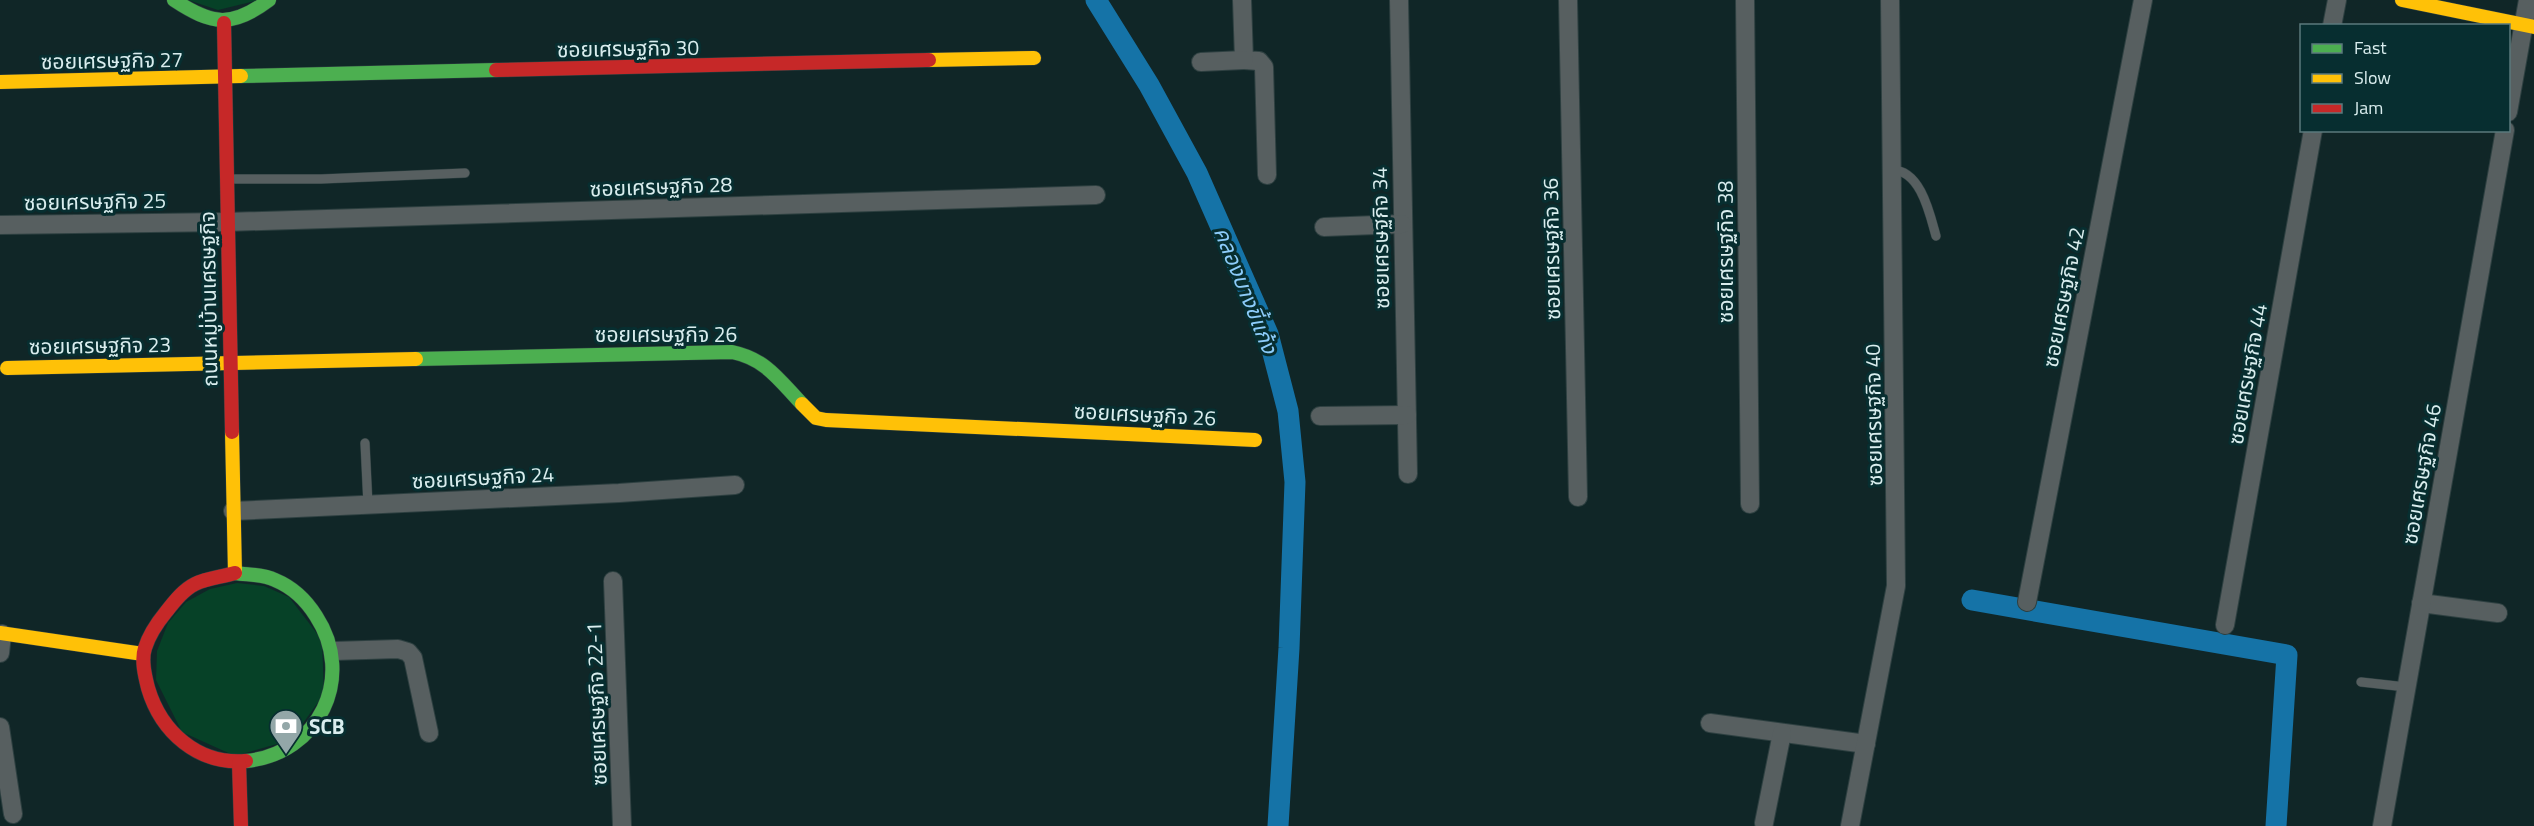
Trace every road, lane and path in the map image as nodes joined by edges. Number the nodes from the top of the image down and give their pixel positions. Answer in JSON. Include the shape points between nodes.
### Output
{"nodes":[{"id":1,"x":174,"y":0,"type":"edge"},
{"id":2,"x":269,"y":0,"type":"edge"},
{"id":3,"x":1242,"y":0,"type":"edge"},
{"id":4,"x":1399,"y":0,"type":"edge"},
{"id":5,"x":1568,"y":0,"type":"edge"},
{"id":6,"x":1745,"y":0,"type":"edge"},
{"id":7,"x":1890,"y":0,"type":"edge"},
{"id":8,"x":2143,"y":0,"type":"edge"},
{"id":9,"x":2337,"y":0,"type":"edge"},
{"id":10,"x":2402,"y":0,"type":"edge"},
{"id":11,"x":2528,"y":0,"type":"edge"},
{"id":12,"x":224,"y":23,"type":"junction"},
{"id":13,"x":2332,"y":24,"type":"edge"},
{"id":14,"x":2529,"y":26,"type":"edge"},
{"id":15,"x":1034,"y":58,"type":"dead end"},
{"id":16,"x":1244,"y":60,"type":"junction"},
{"id":17,"x":1201,"y":62,"type":"dead end"},
{"id":18,"x":224,"y":78,"type":"junction"},
{"id":19,"x":0,"y":82,"type":"edge"},
{"id":20,"x":2510,"y":104,"type":"edge"},
{"id":21,"x":2313,"y":132,"type":"edge"},
{"id":22,"x":2505,"y":132,"type":"edge"},
{"id":23,"x":1892,"y":170,"type":"junction"},
{"id":24,"x":465,"y":172,"type":"dead end"},
{"id":25,"x":1267,"y":176,"type":"dead end"},
{"id":26,"x":227,"y":178,"type":"junction"},
{"id":27,"x":1096,"y":195,"type":"dead end"},
{"id":28,"x":227,"y":222,"type":"junction"},
{"id":29,"x":1402,"y":224,"type":"junction"},
{"id":30,"x":0,"y":225,"type":"edge"},
{"id":31,"x":1324,"y":227,"type":"dead end"},
{"id":32,"x":1936,"y":237,"type":"dead end"},
{"id":33,"x":230,"y":363,"type":"junction"},
{"id":34,"x":7,"y":368,"type":"dead end"},
{"id":35,"x":1407,"y":415,"type":"junction"},
{"id":36,"x":1320,"y":416,"type":"dead end"},
{"id":37,"x":1255,"y":440,"type":"dead end"},
{"id":38,"x":365,"y":443,"type":"dead end"},
{"id":39,"x":1408,"y":474,"type":"dead end"},
{"id":40,"x":735,"y":485,"type":"dead end"},
{"id":41,"x":1578,"y":497,"type":"dead end"},
{"id":42,"x":1750,"y":504,"type":"dead end"},
{"id":43,"x":368,"y":505,"type":"junction"},
{"id":44,"x":233,"y":511,"type":"junction"},
{"id":45,"x":235,"y":573,"type":"junction"},
{"id":46,"x":613,"y":581,"type":"dead end"},
{"id":47,"x":2027,"y":602,"type":"dead end"},
{"id":48,"x":2421,"y":603,"type":"junction"},
{"id":49,"x":2498,"y":613,"type":"dead end"},
{"id":50,"x":2225,"y":625,"type":"dead end"},
{"id":51,"x":1,"y":634,"type":"edge"},
{"id":52,"x":333,"y":651,"type":"junction"},
{"id":53,"x":0,"y":653,"type":"edge"},
{"id":54,"x":143,"y":654,"type":"junction"},
{"id":55,"x":2361,"y":682,"type":"dead end"},
{"id":56,"x":2406,"y":687,"type":"junction"},
{"id":57,"x":1710,"y":723,"type":"dead end"},
{"id":58,"x":0,"y":727,"type":"edge"},
{"id":59,"x":1782,"y":732,"type":"junction"},
{"id":60,"x":429,"y":733,"type":"dead end"},
{"id":61,"x":1866,"y":744,"type":"junction"},
{"id":62,"x":239,"y":763,"type":"junction"},
{"id":63,"x":13,"y":814,"type":"dead end"},
{"id":64,"x":1764,"y":823,"type":"dead end"},
{"id":65,"x":241,"y":826,"type":"edge"},
{"id":66,"x":622,"y":826,"type":"edge"},
{"id":67,"x":1850,"y":826,"type":"edge"},
{"id":68,"x":2382,"y":826,"type":"edge"}],
"edges":[{"from":1,"to":12,"type":"street","via":[[196,15]]},
{"from":2,"to":12,"type":"street"},
{"from":3,"to":16,"type":"street"},
{"from":4,"to":29,"type":"street","name":"ซอยเศรษฐกิจ 34"},
{"from":5,"to":41,"type":"street","name":"ซอยเศรษฐกิจ 36"},
{"from":6,"to":42,"type":"street","name":"ซอยเศรษฐกิจ 38"},
{"from":7,"to":23,"type":"street","name":"ซอยเศรษฐกิจ 40"},
{"from":8,"to":47,"type":"street","name":"ซอยเศรษฐกิจ 42"},
{"from":9,"to":13,"type":"street"},
{"from":10,"to":14,"type":"street"},
{"from":11,"to":14,"type":"street"},
{"from":12,"to":18,"type":"street","name":"ถนนหมู่บ้านเศรษฐกิจ"},
{"from":14,"to":20,"type":"street"},
{"from":15,"to":18,"type":"street","name":"ซอยเศรษฐกิจ 30"},
{"from":16,"to":17,"type":"street"},
{"from":16,"to":25,"type":"street","via":[[1259,61],[1264,67]]},
{"from":18,"to":19,"type":"street","name":"ซอยเศรษฐกิจ 27"},
{"from":18,"to":26,"type":"street","name":"ถนนหมู่บ้านเศรษฐกิจ"},
{"from":21,"to":50,"type":"street","name":"ซอยเศรษฐกิจ 44"},
{"from":22,"to":48,"type":"street","name":"ซอยเศรษฐกิจ 46"},
{"from":23,"to":32,"type":"lane","via":[[1909,176],[1921,192]]},
{"from":23,"to":61,"type":"street","name":"ซอยเศรษฐกิจ 40","via":[[1896,586]]},
{"from":24,"to":26,"type":"lane"},
{"from":26,"to":28,"type":"street","name":"ถนนหมู่บ้านเศรษฐกิจ"},
{"from":27,"to":28,"type":"street","name":"ซอยเศรษฐกิจ 28"},
{"from":28,"to":30,"type":"street","name":"ซอยเศรษฐกิจ 25"},
{"from":28,"to":33,"type":"street","name":"ถนนหมู่บ้านเศรษฐกิจ"},
{"from":29,"to":31,"type":"street"},
{"from":29,"to":35,"type":"street","name":"ซอยเศรษฐกิจ 34"},
{"from":33,"to":34,"type":"street","name":"ซอยเศรษฐกิจ 23"},
{"from":33,"to":37,"type":"street","name":"ซอยเศรษฐกิจ 26","via":[[732,352],[763,364],[816,418],[826,420]]},
{"from":33,"to":44,"type":"street","name":"ถนนหมู่บ้านเศรษฐกิจ"},
{"from":35,"to":36,"type":"street"},
{"from":35,"to":39,"type":"street","name":"ซอยเศรษฐกิจ 34"},
{"from":38,"to":43,"type":"lane"},
{"from":40,"to":43,"type":"street","name":"ซอยเศรษฐกิจ 24"},
{"from":43,"to":44,"type":"street","name":"ซอยเศรษฐกิจ 24"},
{"from":44,"to":45,"type":"street","name":"ถนนหมู่บ้านเศรษฐกิจ"},
{"from":45,"to":52,"type":"street","via":[[271,578],[300,594],[321,620]]},
{"from":45,"to":54,"type":"street","via":[[194,585],[161,615]]},
{"from":46,"to":66,"type":"street","name":"ซอยเศรษฐกิจ 22-1"},
{"from":48,"to":49,"type":"street"},
{"from":48,"to":56,"type":"street","name":"ซอยเศรษฐกิจ 46"},
{"from":51,"to":53,"type":"street"},
{"from":51,"to":54,"type":"street"},
{"from":52,"to":60,"type":"street","via":[[408,652],[413,658]]},
{"from":52,"to":62,"type":"street","via":[[333,684],[316,726],[274,757]]},
{"from":54,"to":62,"type":"street","via":[[148,690],[160,720],[182,743],[211,758]]},
{"from":55,"to":56,"type":"lane"},
{"from":56,"to":68,"type":"street","name":"ซอยเศรษฐกิจ 46"},
{"from":57,"to":59,"type":"street"},
{"from":58,"to":63,"type":"street"},
{"from":59,"to":61,"type":"street"},
{"from":59,"to":64,"type":"street"},
{"from":61,"to":67,"type":"street","name":"ซอยเศรษฐกิจ 40"},
{"from":62,"to":65,"type":"street"}]}
